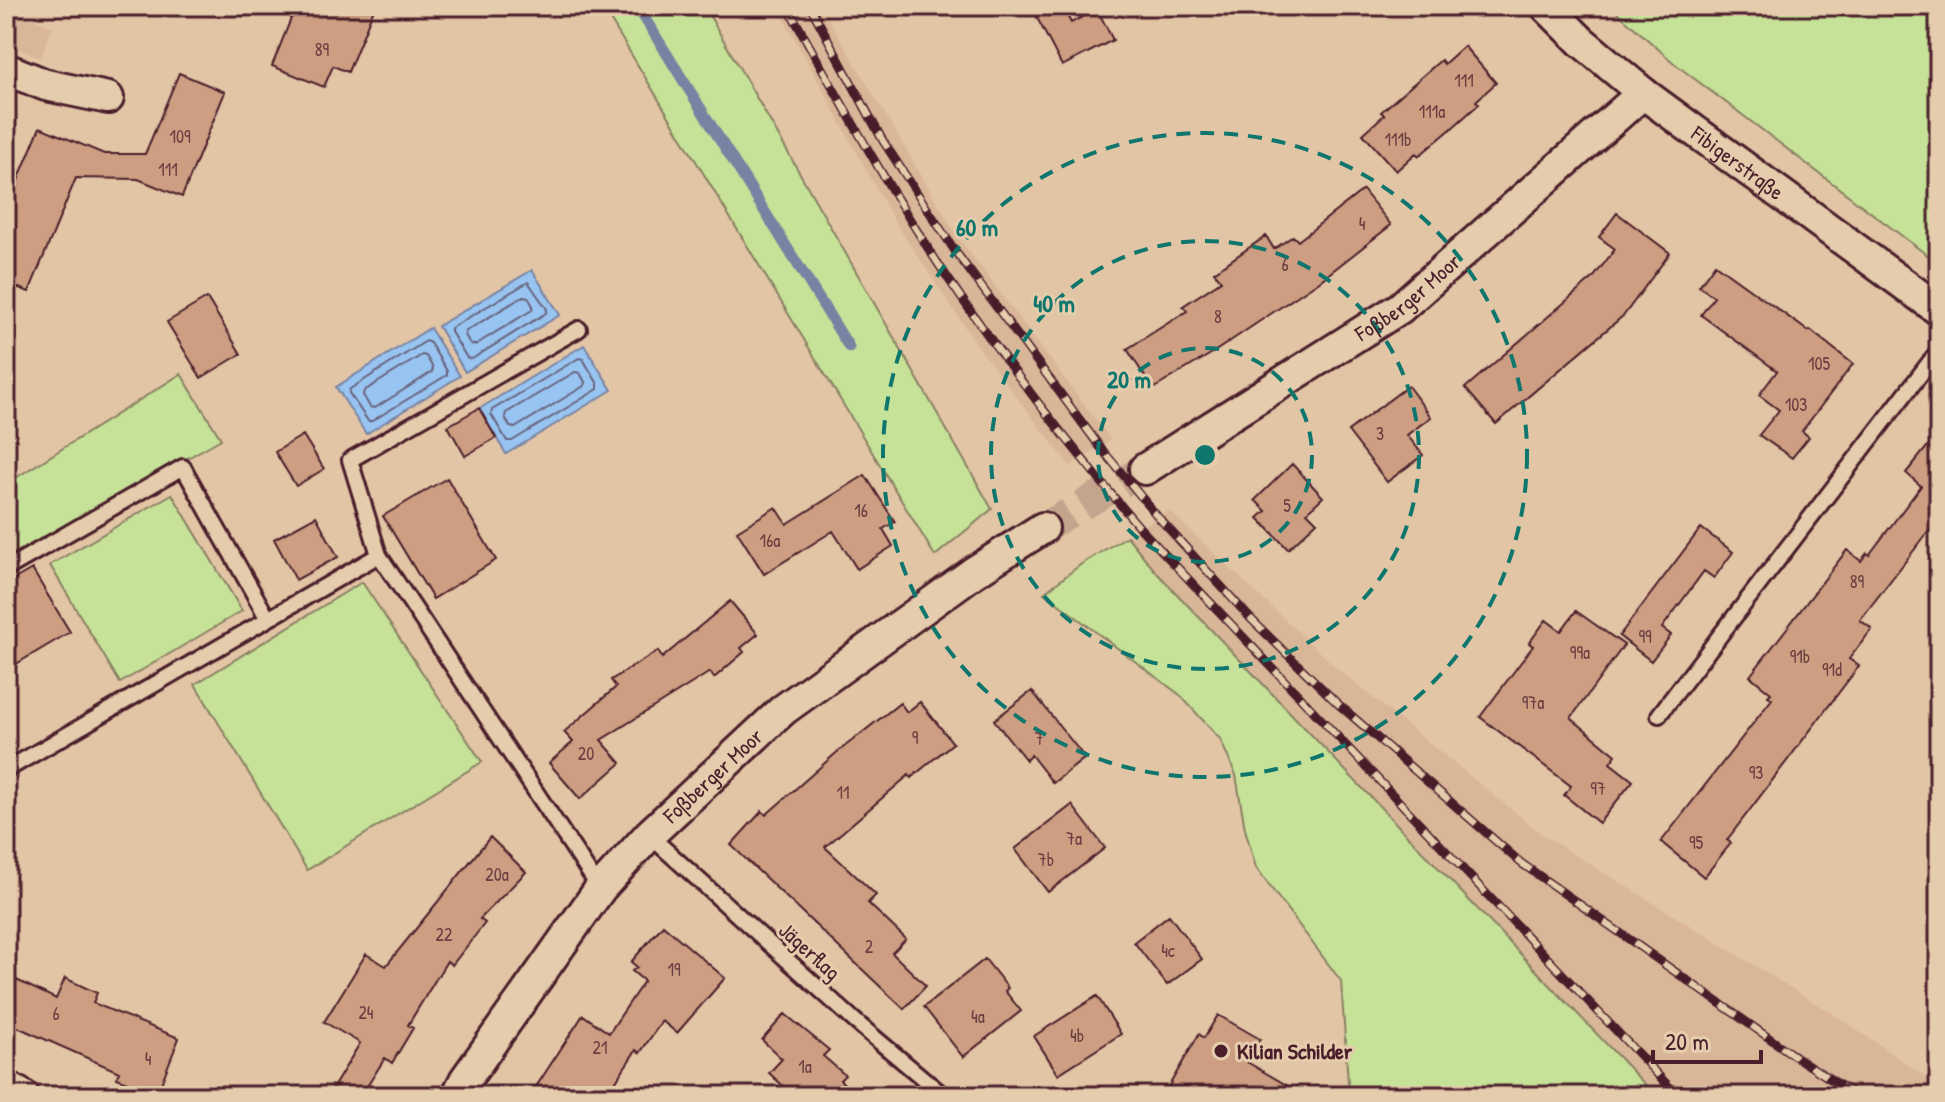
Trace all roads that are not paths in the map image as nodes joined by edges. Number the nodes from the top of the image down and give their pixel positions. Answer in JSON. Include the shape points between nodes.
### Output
{"nodes":[{"id":1,"x":1546,"y":6,"type":"edge"},
{"id":2,"x":6,"y":69,"type":"edge"},
{"id":3,"x":1643,"y":93,"type":"junction"},
{"id":4,"x":108,"y":98,"type":"dead end"},
{"id":5,"x":1939,"y":310,"type":"edge"},
{"id":6,"x":579,"y":329,"type":"dead end"},
{"id":7,"x":1939,"y":350,"type":"edge"},
{"id":8,"x":1145,"y":469,"type":"tunnel mouth"},
{"id":9,"x":1043,"y":528,"type":"tunnel mouth"},
{"id":10,"x":379,"y":555,"type":"junction"},
{"id":11,"x":6,"y":569,"type":"edge"},
{"id":12,"x":268,"y":619,"type":"junction"},
{"id":13,"x":1659,"y":715,"type":"dead end"},
{"id":14,"x":6,"y":770,"type":"edge"},
{"id":15,"x":649,"y":835,"type":"junction"},
{"id":16,"x":600,"y":889,"type":"junction"},
{"id":17,"x":6,"y":1086,"type":"edge"},
{"id":18,"x":23,"y":1096,"type":"edge"},
{"id":19,"x":457,"y":1096,"type":"edge"},
{"id":20,"x":944,"y":1096,"type":"edge"}],
"edges":[{"from":1,"to":3,"type":"street","name":"Fibigerstraße"},
{"from":2,"to":4,"type":"street","via":[[46,85]]},
{"from":3,"to":5,"type":"street","name":"Fibigerstraße"},
{"from":3,"to":8,"type":"street","name":"Foßberger Moor","via":[[1400,308]]},
{"from":6,"to":10,"type":"lane","via":[[350,460]]},
{"from":7,"to":13,"type":"lane"},
{"from":9,"to":15,"type":"street","name":"Foßberger Moor","via":[[783,710]]},
{"from":10,"to":12,"type":"lane"},
{"from":10,"to":16,"type":"lane"},
{"from":11,"to":12,"type":"lane","via":[[183,467]]},
{"from":12,"to":14,"type":"lane"},
{"from":15,"to":16,"type":"street","name":"Foßberger Moor"},
{"from":15,"to":20,"type":"lane","name":"Jägerflag"},
{"from":16,"to":19,"type":"street","name":"Foßberger Moor"},
{"from":17,"to":18,"type":"street"}]}
